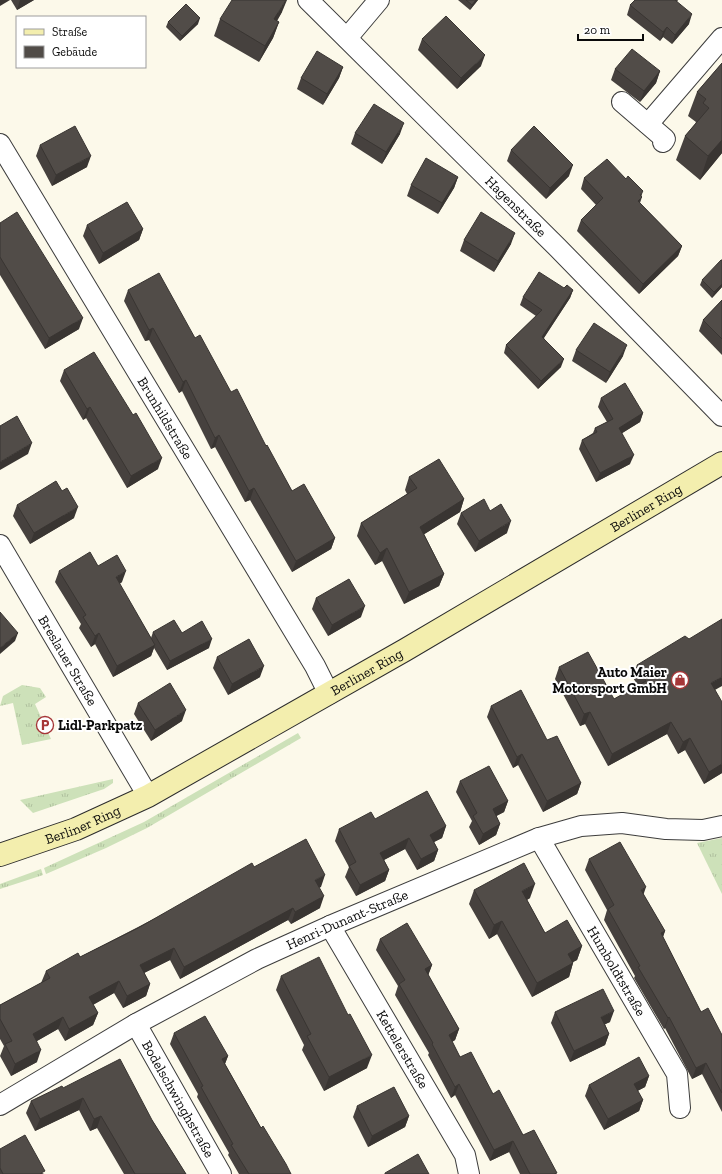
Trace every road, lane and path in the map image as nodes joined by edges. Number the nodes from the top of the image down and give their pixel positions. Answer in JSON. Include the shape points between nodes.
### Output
{"nodes":[{"id":1,"x":308,"y":0,"type":"edge"},
{"id":2,"x":379,"y":0,"type":"edge"},
{"id":3,"x":347,"y":38,"type":"junction"},
{"id":4,"x":722,"y":38,"type":"edge"},
{"id":5,"x":622,"y":102,"type":"dead end"},
{"id":6,"x":648,"y":124,"type":"junction"},
{"id":7,"x":663,"y":142,"type":"dead end"},
{"id":8,"x":0,"y":144,"type":"edge"},
{"id":9,"x":722,"y":416,"type":"edge"},
{"id":10,"x":722,"y":463,"type":"edge"},
{"id":11,"x":0,"y":544,"type":"edge"},
{"id":12,"x":329,"y":694,"type":"junction"},
{"id":13,"x":148,"y":796,"type":"junction"},
{"id":14,"x":722,"y":826,"type":"edge"},
{"id":15,"x":539,"y":838,"type":"junction"},
{"id":16,"x":0,"y":855,"type":"edge"},
{"id":17,"x":330,"y":926,"type":"junction"},
{"id":18,"x":136,"y":1024,"type":"junction"},
{"id":19,"x":0,"y":1106,"type":"edge"},
{"id":20,"x":680,"y":1108,"type":"dead end"},
{"id":21,"x":221,"y":1174,"type":"edge"},
{"id":22,"x":469,"y":1174,"type":"edge"}],
"edges":[{"from":1,"to":3,"type":"street","name":"Hagenstraße"},
{"from":2,"to":3,"type":"street"},
{"from":3,"to":9,"type":"street","name":"Hagenstraße"},
{"from":4,"to":6,"type":"street"},
{"from":5,"to":6,"type":"street"},
{"from":6,"to":7,"type":"street","via":[[665,139]]},
{"from":8,"to":12,"type":"street","name":"Brunhildstraße","via":[[315,666]]},
{"from":10,"to":12,"type":"street","name":"Berliner Ring"},
{"from":11,"to":13,"type":"street","name":"Breslauer Straße"},
{"from":12,"to":13,"type":"street","name":"Berliner Ring"},
{"from":13,"to":16,"type":"street","name":"Berliner Ring","via":[[76,829]]},
{"from":14,"to":15,"type":"street","name":"Henri-Dunant-Straße","via":[[704,830],[666,829],[622,823],[581,826]]},
{"from":15,"to":17,"type":"street","name":"Henri-Dunant-Straße"},
{"from":15,"to":20,"type":"street","name":"Humboldtstraße","via":[[677,1074]]},
{"from":17,"to":18,"type":"street","name":"Henri-Dunant-Straße","via":[[257,959]]},
{"from":17,"to":22,"type":"street","name":"Kettelerstraße","via":[[465,1155]]},
{"from":18,"to":19,"type":"street","name":"Henri-Dunant-Straße"},
{"from":18,"to":21,"type":"street","name":"Bodelschwinghstraße"}]}
